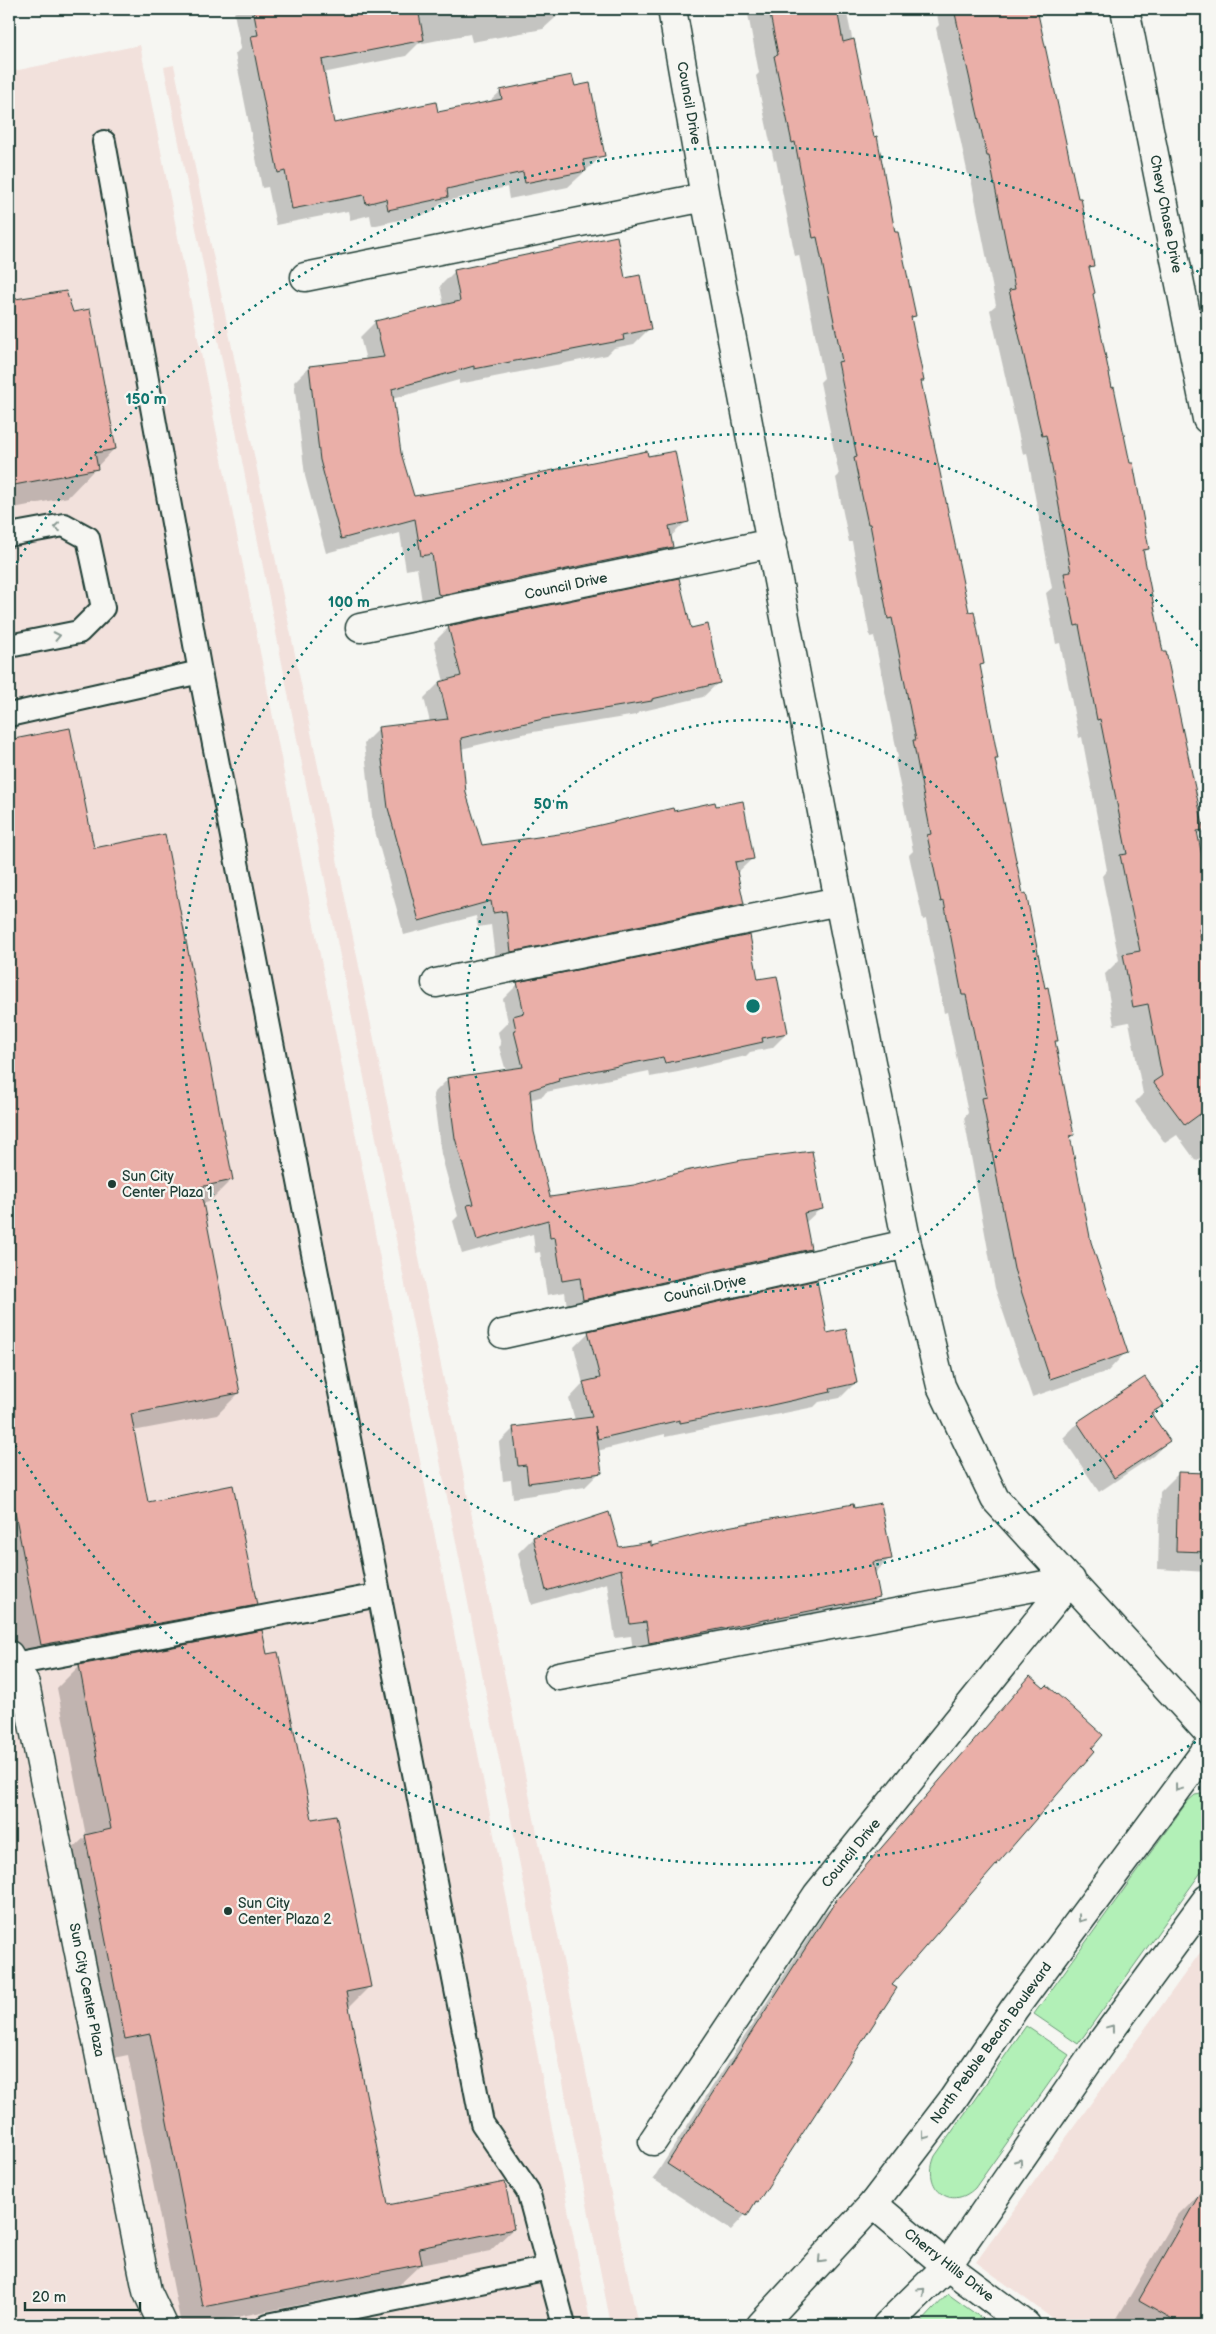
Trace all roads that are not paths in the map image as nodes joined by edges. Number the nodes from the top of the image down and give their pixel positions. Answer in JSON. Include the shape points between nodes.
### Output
{"nodes":[{"id":1,"x":672,"y":9,"type":"edge"},
{"id":2,"x":1125,"y":9,"type":"edge"},
{"id":3,"x":104,"y":142,"type":"dead end"},
{"id":4,"x":705,"y":197,"type":"junction"},
{"id":5,"x":304,"y":277,"type":"dead end"},
{"id":6,"x":1207,"y":420,"type":"edge"},
{"id":7,"x":9,"y":535,"type":"edge"},
{"id":8,"x":772,"y":543,"type":"junction"},
{"id":9,"x":360,"y":628,"type":"dead end"},
{"id":10,"x":9,"y":646,"type":"edge"},
{"id":11,"x":200,"y":672,"type":"junction"},
{"id":12,"x":9,"y":715,"type":"edge"},
{"id":13,"x":839,"y":901,"type":"junction"},
{"id":14,"x":436,"y":983,"type":"dead end"},
{"id":15,"x":907,"y":1244,"type":"junction"},
{"id":16,"x":503,"y":1334,"type":"dead end"},
{"id":17,"x":1071,"y":1580,"type":"junction"},
{"id":18,"x":379,"y":1595,"type":"junction"},
{"id":19,"x":11,"y":1660,"type":"edge"},
{"id":20,"x":559,"y":1676,"type":"dead end"},
{"id":21,"x":1207,"y":1731,"type":"edge"},
{"id":22,"x":1207,"y":1749,"type":"edge"},
{"id":23,"x":1207,"y":1899,"type":"edge"},
{"id":24,"x":653,"y":2141,"type":"dead end"},
{"id":25,"x":873,"y":2204,"type":"junction"},
{"id":26,"x":947,"y":2266,"type":"junction"},
{"id":27,"x":549,"y":2268,"type":"junction"},
{"id":28,"x":163,"y":2325,"type":"edge"},
{"id":29,"x":268,"y":2325,"type":"edge"},
{"id":30,"x":564,"y":2325,"type":"edge"},
{"id":31,"x":760,"y":2325,"type":"edge"},
{"id":32,"x":887,"y":2325,"type":"edge"},
{"id":33,"x":1026,"y":2325,"type":"edge"}],
"edges":[{"from":1,"to":4,"type":"street","name":"Council Drive"},
{"from":2,"to":6,"type":"street","name":"Chevy Chase Drive"},
{"from":3,"to":11,"type":"lane"},
{"from":4,"to":5,"type":"street"},
{"from":4,"to":8,"type":"street","name":"Council Drive"},
{"from":10,"to":7,"type":"lane","one_way":true,"via":[[79,632],[103,608],[88,538],[64,525]]},
{"from":8,"to":9,"type":"street","name":"Council Drive"},
{"from":8,"to":13,"type":"street","name":"Council Drive"},
{"from":11,"to":12,"type":"lane"},
{"from":11,"to":18,"type":"lane"},
{"from":13,"to":14,"type":"street"},
{"from":13,"to":15,"type":"street","name":"Council Drive"},
{"from":15,"to":16,"type":"street","name":"Council Drive"},
{"from":15,"to":17,"type":"street","name":"Council Drive","via":[[941,1386],[995,1498]]},
{"from":17,"to":20,"type":"street"},
{"from":17,"to":21,"type":"street","name":"Council Drive"},
{"from":17,"to":24,"type":"street","name":"Council Drive","via":[[817,1895]]},
{"from":18,"to":19,"type":"lane"},
{"from":18,"to":27,"type":"lane","via":[[482,2123],[528,2191]]},
{"from":19,"to":28,"type":"street","name":"Sun City Center Plaza","via":[[25,1684],[147,2291]]},
{"from":22,"to":25,"type":"street","name":"North Pebble Beach Boulevard","one_way":true},
{"from":26,"to":23,"type":"street","one_way":true,"via":[[1104,2039]]},
{"from":25,"to":26,"type":"street","name":"Cherry Hills Drive"},
{"from":25,"to":31,"type":"street","name":"North Pebble Beach Boulevard","one_way":true},
{"from":32,"to":26,"type":"street","one_way":true},
{"from":26,"to":33,"type":"street","name":"Cherry Hills Drive"},
{"from":27,"to":29,"type":"lane"},
{"from":27,"to":30,"type":"lane"}]}
